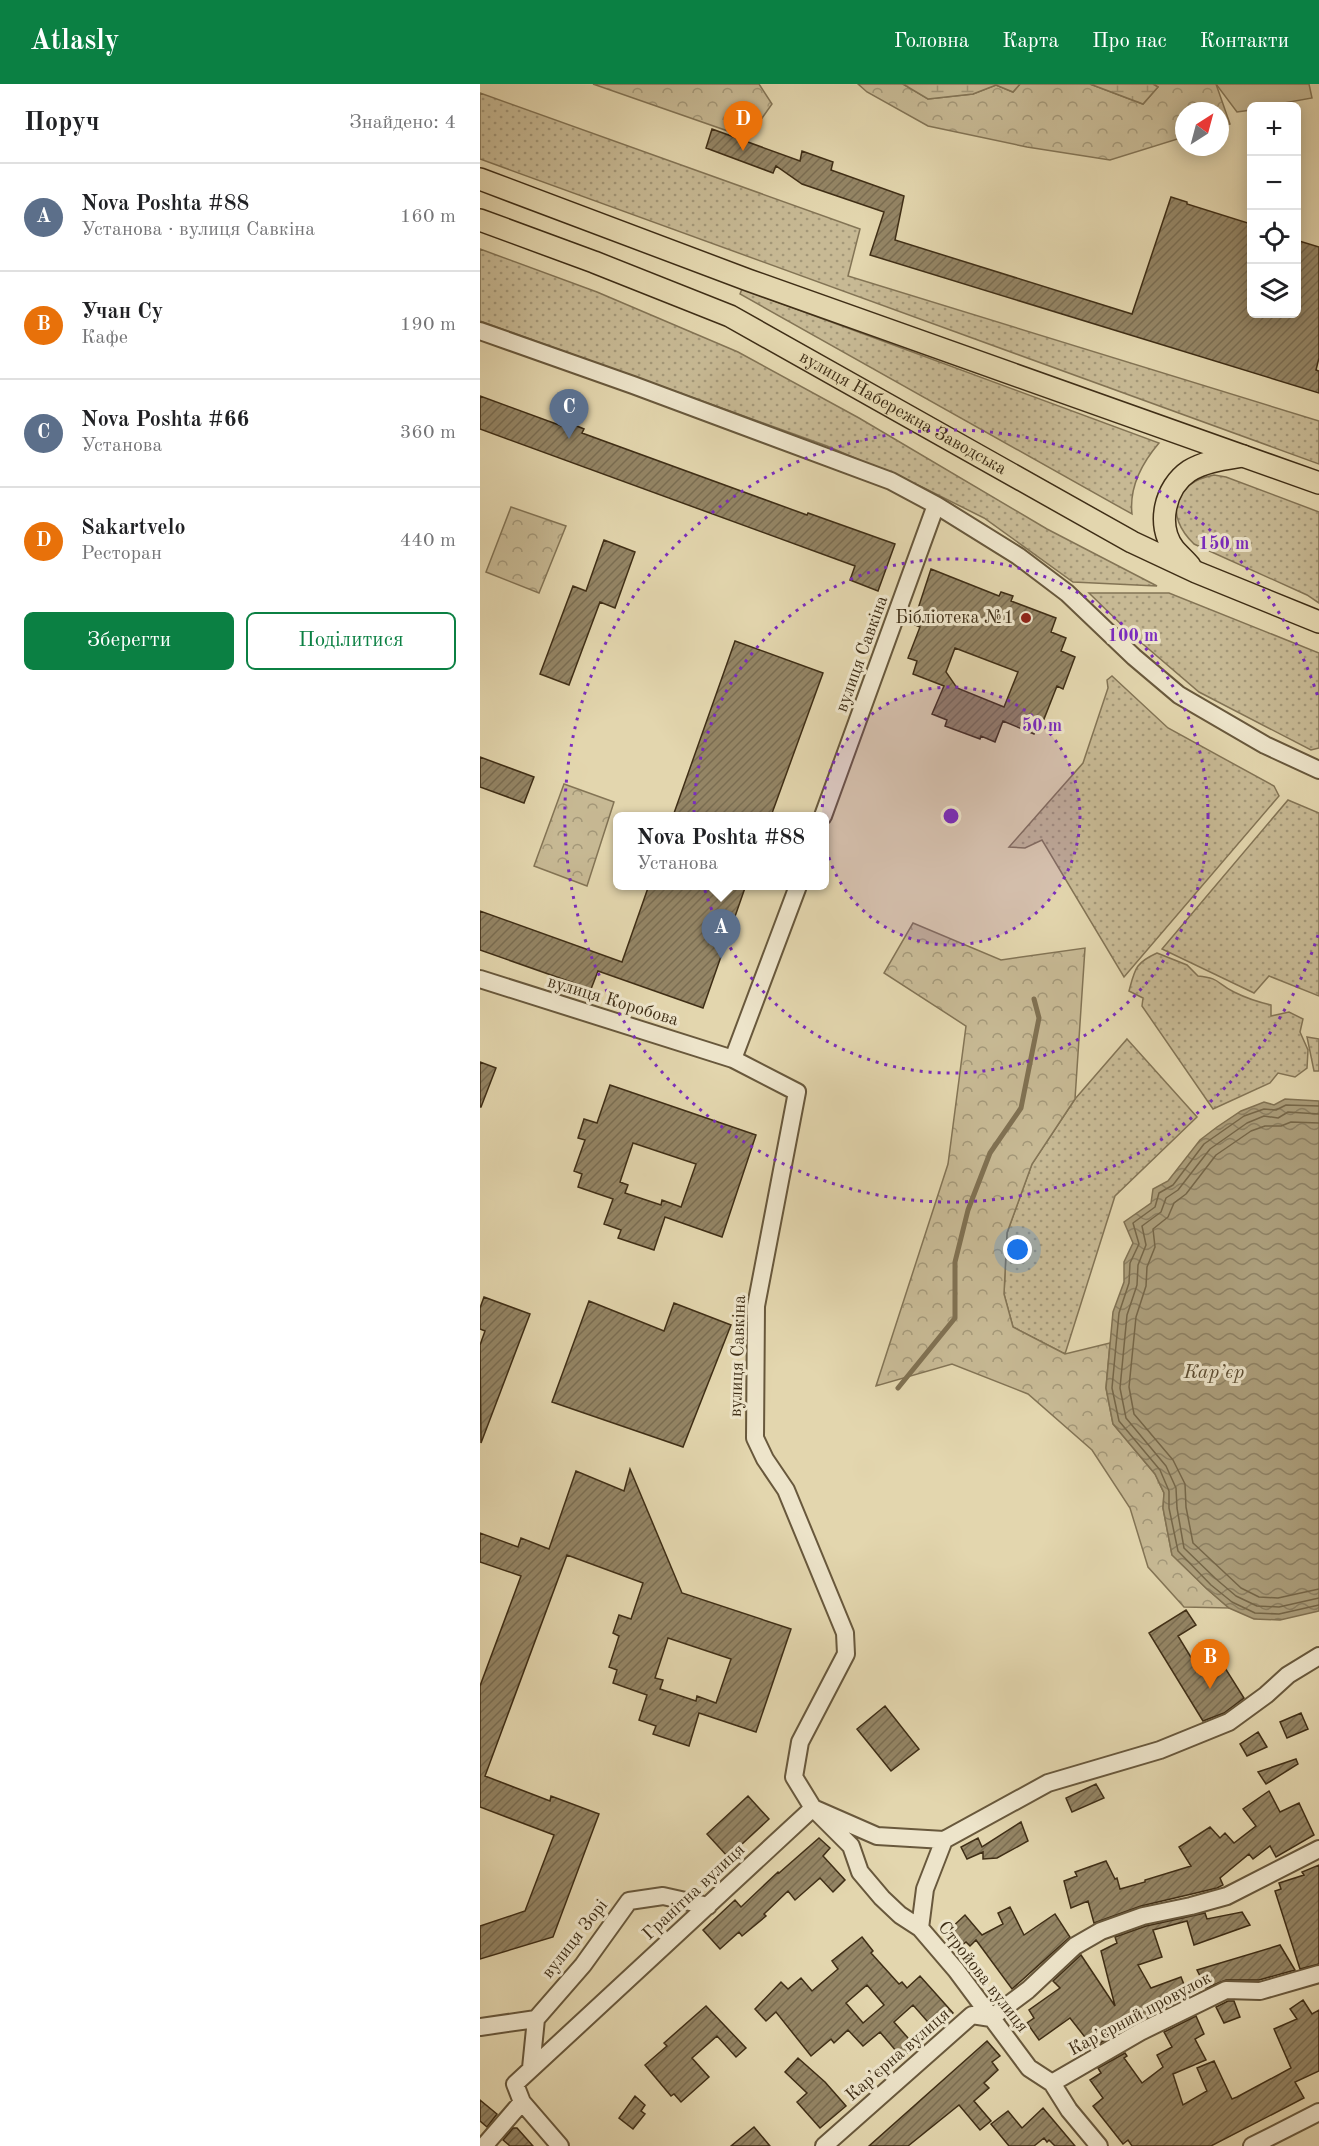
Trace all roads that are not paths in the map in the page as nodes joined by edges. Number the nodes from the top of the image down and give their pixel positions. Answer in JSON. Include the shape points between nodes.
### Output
{"nodes":[{"id":1,"x":480,"y":179,"type":"edge"},
{"id":2,"x":480,"y":220,"type":"edge"},
{"id":3,"x":480,"y":331,"type":"edge"},
{"id":4,"x":1243,"y":456,"type":"junction"},
{"id":5,"x":1319,"y":483,"type":"edge"},
{"id":6,"x":936,"y":506,"type":"junction"},
{"id":7,"x":1196,"y":572,"type":"junction"},
{"id":8,"x":1319,"y":622,"type":"edge"},
{"id":9,"x":1319,"y":770,"type":"edge"},
{"id":10,"x":824,"y":812,"type":"edge"},
{"id":11,"x":796,"y":890,"type":"edge"},
{"id":12,"x":480,"y":979,"type":"edge"},
{"id":13,"x":733,"y":1059,"type":"junction"},
{"id":14,"x":1319,"y":1656,"type":"edge"},
{"id":15,"x":794,"y":1777,"type":"joint"},
{"id":16,"x":813,"y":1808,"type":"junction"},
{"id":17,"x":944,"y":1840,"type":"junction"},
{"id":18,"x":1319,"y":1849,"type":"edge"},
{"id":19,"x":708,"y":1906,"type":"junction"},
{"id":20,"x":920,"y":1928,"type":"junction"},
{"id":21,"x":1319,"y":1974,"type":"edge"},
{"id":22,"x":991,"y":2018,"type":"junction"},
{"id":23,"x":536,"y":2019,"type":"junction"},
{"id":24,"x":480,"y":2027,"type":"edge"},
{"id":25,"x":531,"y":2068,"type":"junction"},
{"id":26,"x":1052,"y":2083,"type":"junction"},
{"id":27,"x":522,"y":2102,"type":"junction"},
{"id":28,"x":1319,"y":2112,"type":"edge"},
{"id":29,"x":484,"y":2146,"type":"edge"},
{"id":30,"x":560,"y":2146,"type":"edge"},
{"id":31,"x":824,"y":2146,"type":"edge"},
{"id":32,"x":1099,"y":2146,"type":"edge"},
{"id":33,"x":1252,"y":2146,"type":"edge"}],
"edges":[{"from":1,"to":4,"type":"main road","via":[[748,280]]},
{"from":2,"to":7,"type":"main road","name":"вулиця Набережна Заводська","via":[[730,316],[1132,542]]},
{"from":3,"to":6,"type":"street","via":[[891,481]]},
{"from":4,"to":5,"type":"main road"},
{"from":4,"to":7,"type":"main road","via":[[1217,460],[1190,471],[1178,481],[1167,500],[1164,516],[1173,548]]},
{"from":6,"to":9,"type":"street","via":[[1018,556],[1066,593],[1179,696],[1265,745]]},
{"from":6,"to":10,"type":"street","name":"вулиця Савкіна"},
{"from":7,"to":8,"type":"main road","name":"вулиця Набережна Заводська"},
{"from":11,"to":13,"type":"street"},
{"from":12,"to":13,"type":"street","name":"вулиця Коробова"},
{"from":13,"to":15,"type":"street","name":"вулиця Савкіна","via":[[797,1092],[756,1306],[755,1438],[786,1490],[845,1633],[846,1654],[800,1742]]},
{"from":14,"to":17,"type":"street","via":[[1288,1675],[1229,1722],[1160,1750],[1048,1783]]},
{"from":15,"to":16,"type":"street","name":"Стройова вулиця"},
{"from":16,"to":17,"type":"street","via":[[877,1836]]},
{"from":16,"to":19,"type":"street","name":"Гранітна вулиця"},
{"from":16,"to":20,"type":"street","name":"Стройова вулиця","via":[[851,1846],[860,1872],[882,1898]]},
{"from":17,"to":20,"type":"street","via":[[925,1889]]},
{"from":18,"to":22,"type":"street","name":"Карʼєрна вулиця","via":[[1227,1896],[1143,1916],[1101,1931],[1074,1946],[1028,1990]]},
{"from":19,"to":23,"type":"street","name":"вулиця Зорі","via":[[663,1896],[629,1901],[583,1965]]},
{"from":19,"to":25,"type":"street","name":"Гранітна вулиця"},
{"from":20,"to":22,"type":"street","name":"Стройова вулиця"},
{"from":21,"to":26,"type":"street","name":"Карʼєрний провулок","via":[[1260,1991],[1226,1990],[1140,2032]]},
{"from":22,"to":26,"type":"street","name":"Стройова вулиця","via":[[1029,2068]]},
{"from":22,"to":31,"type":"street","name":"Карʼєрна вулиця","via":[[972,2015]]},
{"from":23,"to":24,"type":"street"},
{"from":23,"to":25,"type":"street"},
{"from":25,"to":27,"type":"street","name":"Гранітна вулиця","via":[[515,2084]]},
{"from":26,"to":32,"type":"street","name":"Стройова вулиця"},
{"from":27,"to":29,"type":"street"},
{"from":27,"to":30,"type":"street"},
{"from":28,"to":33,"type":"street"}]}
